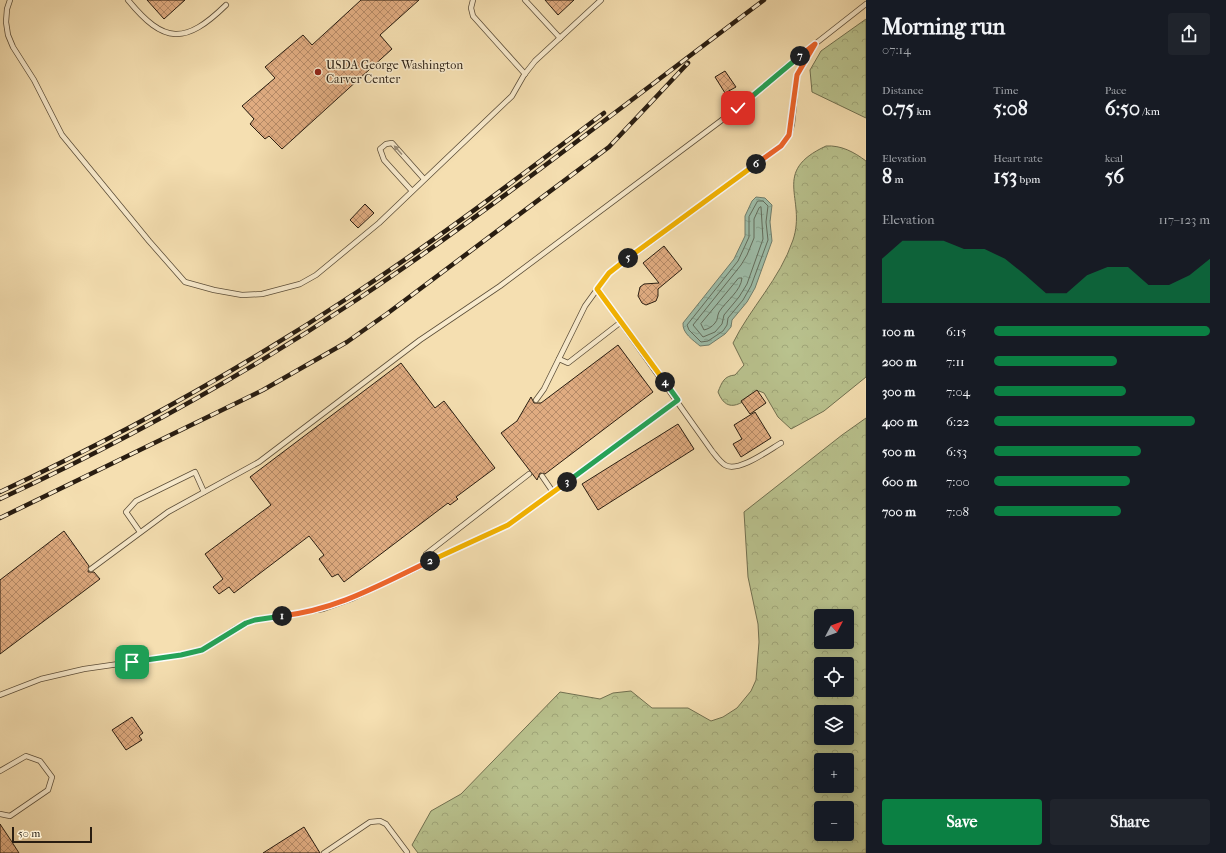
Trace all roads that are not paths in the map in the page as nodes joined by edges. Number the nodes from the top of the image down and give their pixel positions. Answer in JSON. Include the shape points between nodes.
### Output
{"nodes":[{"id":1,"x":10,"y":0,"type":"edge"},
{"id":2,"x":128,"y":0,"type":"edge"},
{"id":3,"x":473,"y":0,"type":"edge"},
{"id":4,"x":525,"y":0,"type":"edge"},
{"id":5,"x":601,"y":0,"type":"edge"},
{"id":6,"x":866,"y":4,"type":"edge"},
{"id":7,"x":226,"y":5,"type":"dead end"},
{"id":8,"x":560,"y":38,"type":"junction"},
{"id":9,"x":815,"y":44,"type":"junction"},
{"id":10,"x":525,"y":74,"type":"junction"},
{"id":11,"x":424,"y":179,"type":"junction"},
{"id":12,"x":412,"y":191,"type":"junction"},
{"id":13,"x":597,"y":289,"type":"junction"},
{"id":14,"x":621,"y":322,"type":"junction"},
{"id":15,"x":559,"y":358,"type":"junction"},
{"id":16,"x":536,"y":400,"type":"dead end"},
{"id":17,"x":678,"y":400,"type":"junction"},
{"id":18,"x":781,"y":443,"type":"dead end"},
{"id":19,"x":529,"y":474,"type":"dead end"},
{"id":20,"x":542,"y":476,"type":"dead end"},
{"id":21,"x":204,"y":492,"type":"junction"},
{"id":22,"x":553,"y":492,"type":"junction"},
{"id":23,"x":140,"y":532,"type":"junction"},
{"id":24,"x":430,"y":561,"type":"junction"},
{"id":25,"x":91,"y":569,"type":"dead end"},
{"id":26,"x":0,"y":696,"type":"edge"},
{"id":27,"x":0,"y":771,"type":"edge"},
{"id":28,"x":0,"y":814,"type":"edge"},
{"id":29,"x":407,"y":852,"type":"edge"},
{"id":30,"x":324,"y":853,"type":"edge"}],
"edges":[{"from":1,"to":12,"type":"lane","via":[[6,22],[8,35],[62,134],[185,282],[242,295],[262,294],[300,284],[337,259]]},
{"from":2,"to":7,"type":"lane","via":[[156,29],[171,35],[198,27],[214,17]]},
{"from":3,"to":10,"type":"lane","via":[[473,16]]},
{"from":4,"to":8,"type":"lane"},
{"from":5,"to":8,"type":"lane"},
{"from":6,"to":9,"type":"lane"},
{"from":8,"to":10,"type":"lane"},
{"from":9,"to":13,"type":"lane","via":[[797,75],[792,124],[789,135],[781,146],[609,273]]},
{"from":9,"to":21,"type":"lane","via":[[738,108],[515,275],[420,340],[259,462]]},
{"from":10,"to":11,"type":"lane","via":[[512,96]]},
{"from":11,"to":12,"type":"lane"},
{"from":11,"to":12,"type":"lane","one_way":true,"via":[[392,143],[380,149],[384,160]]},
{"from":13,"to":14,"type":"lane"},
{"from":13,"to":15,"type":"lane","via":[[585,306]]},
{"from":14,"to":15,"type":"lane","via":[[568,363]]},
{"from":14,"to":17,"type":"lane"},
{"from":15,"to":16,"type":"lane"},
{"from":17,"to":18,"type":"lane","via":[[712,451],[725,465],[732,468]]},
{"from":17,"to":22,"type":"lane"},
{"from":19,"to":24,"type":"lane","via":[[426,554]]},
{"from":20,"to":22,"type":"lane"},
{"from":21,"to":23,"type":"lane","via":[[168,512]]},
{"from":21,"to":23,"type":"lane","via":[[195,472],[136,501],[126,512]]},
{"from":22,"to":24,"type":"lane","via":[[508,525]]},
{"from":23,"to":25,"type":"lane"},
{"from":24,"to":26,"type":"lane","via":[[351,599],[323,609],[246,623],[202,650],[84,669],[41,679]]},
{"from":27,"to":28,"type":"lane","via":[[26,756],[40,761],[52,777],[48,790],[26,807],[10,816]]},
{"from":29,"to":30,"type":"lane","via":[[386,824],[380,821],[370,822]]}]}
